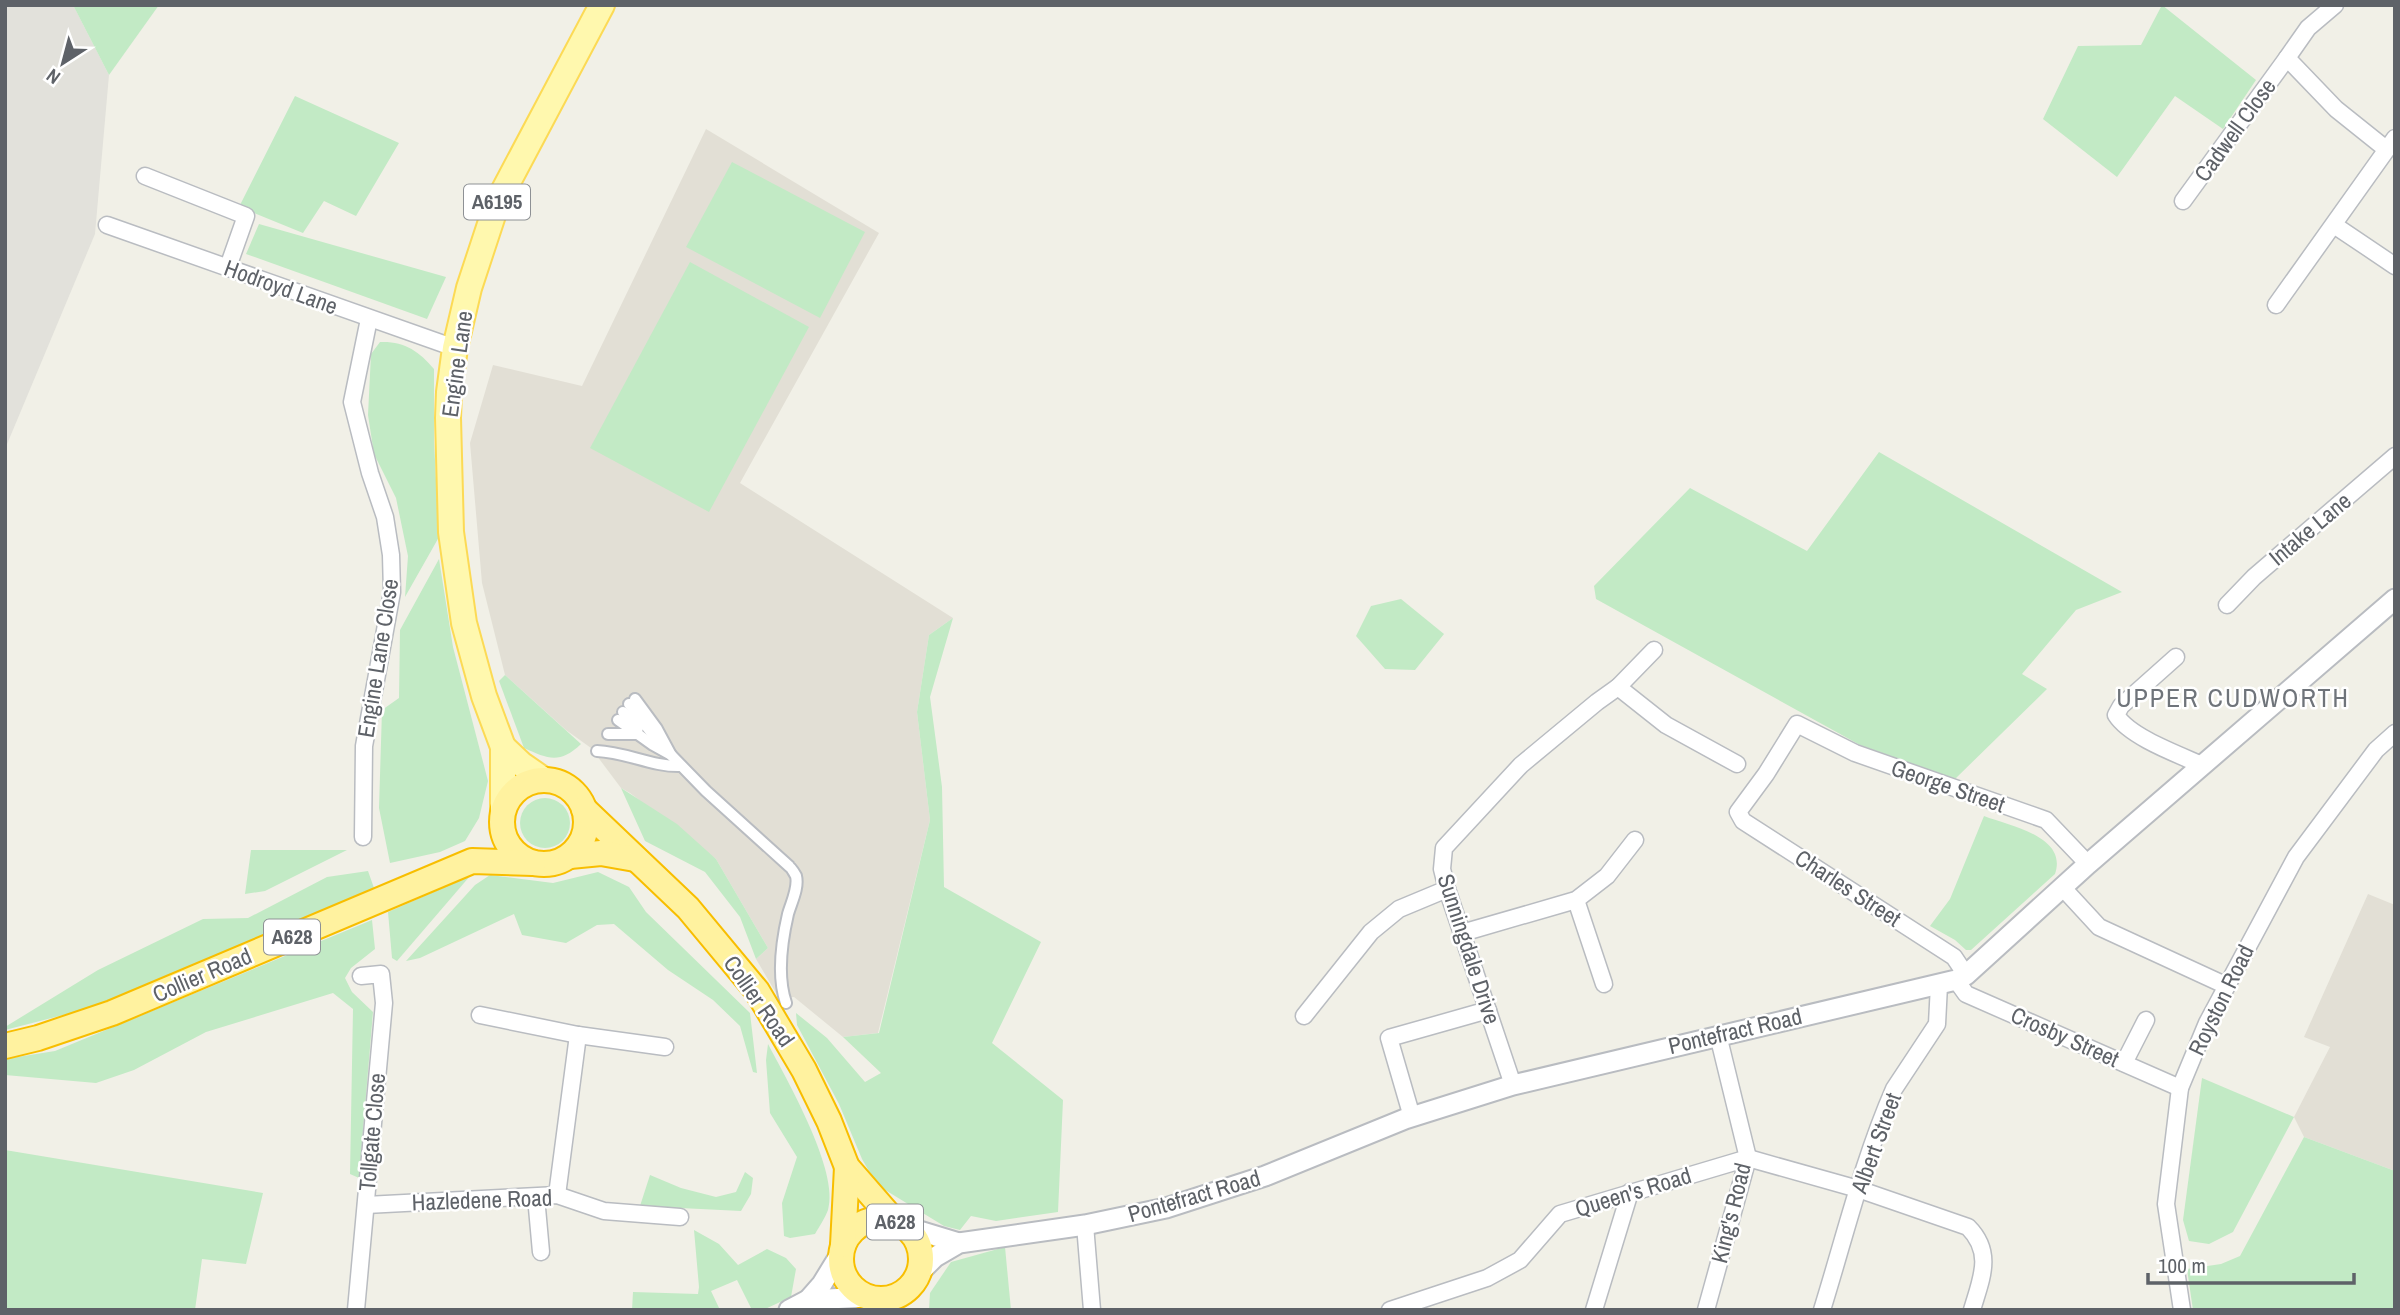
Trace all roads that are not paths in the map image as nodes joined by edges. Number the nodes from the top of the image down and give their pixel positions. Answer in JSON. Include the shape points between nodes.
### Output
{"nodes":[{"id":1,"x":602,"y":5,"type":"edge"},
{"id":2,"x":2336,"y":5,"type":"edge"},
{"id":3,"x":2287,"y":58,"type":"junction"},
{"id":4,"x":2390,"y":144,"type":"edge"},
{"id":5,"x":145,"y":176,"type":"dead end"},
{"id":6,"x":2183,"y":201,"type":"dead end"},
{"id":7,"x":107,"y":225,"type":"dead end"},
{"id":8,"x":2334,"y":225,"type":"junction"},
{"id":9,"x":2395,"y":266,"type":"edge"},
{"id":10,"x":228,"y":267,"type":"junction"},
{"id":11,"x":2276,"y":306,"type":"dead end"},
{"id":12,"x":369,"y":319,"type":"junction"},
{"id":13,"x":455,"y":348,"type":"junction"},
{"id":14,"x":2395,"y":456,"type":"edge"},
{"id":15,"x":2395,"y":599,"type":"edge"},
{"id":16,"x":2227,"y":605,"type":"dead end"},
{"id":17,"x":1654,"y":650,"type":"dead end"},
{"id":18,"x":2176,"y":657,"type":"dead end"},
{"id":19,"x":1618,"y":687,"type":"junction"},
{"id":20,"x":626,"y":709,"type":"junction"},
{"id":21,"x":2395,"y":733,"type":"edge"},
{"id":22,"x":608,"y":734,"type":"dead end"},
{"id":23,"x":638,"y":734,"type":"junction"},
{"id":24,"x":503,"y":747,"type":"junction"},
{"id":25,"x":597,"y":751,"type":"dead end"},
{"id":26,"x":671,"y":755,"type":"junction"},
{"id":27,"x":1737,"y":764,"type":"dead end"},
{"id":28,"x":2202,"y":765,"type":"junction"},
{"id":29,"x":681,"y":766,"type":"junction"},
{"id":30,"x":544,"y":780,"type":"junction"},
{"id":31,"x":1745,"y":801,"type":"joint"},
{"id":32,"x":584,"y":809,"type":"junction"},
{"id":33,"x":503,"y":814,"type":"junction"},
{"id":34,"x":363,"y":837,"type":"dead end"},
{"id":35,"x":1635,"y":841,"type":"dead end"},
{"id":36,"x":569,"y":856,"type":"junction"},
{"id":37,"x":635,"y":859,"type":"junction"},
{"id":38,"x":472,"y":861,"type":"junction"},
{"id":39,"x":533,"y":863,"type":"junction"},
{"id":40,"x":2088,"y":864,"type":"junction"},
{"id":41,"x":2063,"y":888,"type":"junction"},
{"id":42,"x":1447,"y":889,"type":"junction"},
{"id":43,"x":1576,"y":900,"type":"junction"},
{"id":44,"x":1462,"y":933,"type":"junction"},
{"id":45,"x":361,"y":976,"type":"dead end"},
{"id":46,"x":1954,"y":980,"type":"junction"},
{"id":47,"x":1604,"y":984,"type":"dead end"},
{"id":48,"x":2227,"y":986,"type":"junction"},
{"id":49,"x":786,"y":1003,"type":"dead end"},
{"id":50,"x":1488,"y":1010,"type":"junction"},
{"id":51,"x":480,"y":1016,"type":"dead end"},
{"id":52,"x":1304,"y":1016,"type":"dead end"},
{"id":53,"x":2146,"y":1020,"type":"dead end"},
{"id":54,"x":578,"y":1035,"type":"junction"},
{"id":55,"x":1718,"y":1035,"type":"junction"},
{"id":56,"x":5,"y":1045,"type":"edge"},
{"id":57,"x":665,"y":1047,"type":"dead end"},
{"id":58,"x":2124,"y":1063,"type":"junction"},
{"id":59,"x":1513,"y":1085,"type":"junction"},
{"id":60,"x":2180,"y":1087,"type":"junction"},
{"id":61,"x":1412,"y":1117,"type":"junction"},
{"id":62,"x":1748,"y":1158,"type":"junction"},
{"id":63,"x":847,"y":1167,"type":"junction"},
{"id":64,"x":1858,"y":1189,"type":"junction"},
{"id":65,"x":1630,"y":1192,"type":"junction"},
{"id":66,"x":557,"y":1195,"type":"junction"},
{"id":67,"x":536,"y":1197,"type":"junction"},
{"id":68,"x":366,"y":1205,"type":"junction"},
{"id":69,"x":680,"y":1217,"type":"dead end"},
{"id":70,"x":898,"y":1224,"type":"junction"},
{"id":71,"x":1085,"y":1225,"type":"junction"},
{"id":72,"x":958,"y":1242,"type":"junction"},
{"id":73,"x":842,"y":1249,"type":"junction"},
{"id":74,"x":541,"y":1252,"type":"dead end"},
{"id":75,"x":918,"y":1275,"type":"junction"},
{"id":76,"x":808,"y":1300,"type":"junction"},
{"id":77,"x":875,"y":1302,"type":"edge"},
{"id":78,"x":356,"y":1310,"type":"edge"},
{"id":79,"x":789,"y":1310,"type":"edge"},
{"id":80,"x":914,"y":1310,"type":"edge"},
{"id":81,"x":1092,"y":1310,"type":"edge"},
{"id":82,"x":1391,"y":1310,"type":"edge"},
{"id":83,"x":1594,"y":1310,"type":"edge"},
{"id":84,"x":1706,"y":1310,"type":"edge"},
{"id":85,"x":1822,"y":1310,"type":"edge"},
{"id":86,"x":1972,"y":1310,"type":"edge"},
{"id":87,"x":2182,"y":1310,"type":"edge"}],
"edges":[{"from":1,"to":13,"type":"main road","name":"Engine Lane","number":"A6195","via":[[496,204]]},
{"from":2,"to":3,"type":"street","name":"Cadwell Close","via":[[2308,28]]},
{"from":3,"to":4,"type":"street","via":[[2336,109]]},
{"from":3,"to":6,"type":"street","name":"Cadwell Close"},
{"from":4,"to":8,"type":"street"},
{"from":5,"to":10,"type":"street","via":[[246,216]]},
{"from":7,"to":10,"type":"street","name":"Hodroyd Lane"},
{"from":8,"to":9,"type":"street"},
{"from":8,"to":11,"type":"street"},
{"from":10,"to":12,"type":"street","name":"Hodroyd Lane"},
{"from":12,"to":13,"type":"street","name":"Hodroyd Lane"},
{"from":12,"to":34,"type":"street","name":"Engine Lane Close","via":[[352,402],[385,517],[392,592],[364,746]]},
{"from":13,"to":24,"type":"main road","name":"Engine Lane","number":"A6195","via":[[448,418],[451,532],[464,623]]},
{"from":14,"to":16,"type":"street","name":"Intake Lane"},
{"from":15,"to":28,"type":"street","name":"Pontefract Road"},
{"from":17,"to":19,"type":"street","name":"Sunningdale Drive"},
{"from":18,"to":28,"type":"street","via":[[2116,715],[2122,724]]},
{"from":19,"to":27,"type":"street","via":[[1666,725]]},
{"from":19,"to":42,"type":"street","name":"Sunningdale Drive","via":[[1521,765],[1444,848],[1442,869]]},
{"from":20,"to":23,"type":"street"},
{"from":20,"to":26,"type":"street","via":[[653,742]]},
{"from":20,"to":26,"type":"street","via":[[657,729]]},
{"from":21,"to":48,"type":"street","name":"Royston Road","via":[[2376,750],[2296,857]]},
{"from":22,"to":23,"type":"street"},
{"from":23,"to":26,"type":"street"},
{"from":24,"to":30,"type":"main road","name":"Engine Lane","number":"A6195"},
{"from":24,"to":33,"type":"main road","name":"Engine Lane","number":"A6195"},
{"from":25,"to":29,"type":"street"},
{"from":26,"to":29,"type":"street"},
{"from":28,"to":40,"type":"street","name":"Pontefract Road"},
{"from":29,"to":49,"type":"street","via":[[796,876],[783,953]]},
{"from":30,"to":32,"type":"highway","number":"A628","via":[[568,787]]},
{"from":30,"to":33,"type":"highway","number":"A628","via":[[514,792]]},
{"from":31,"to":40,"type":"street","name":"George Street","via":[[1797,724],[1854,753],[2046,820]]},
{"from":31,"to":46,"type":"street","name":"Charles Street","via":[[1738,812],[1743,821],[1954,957]]},
{"from":32,"to":36,"type":"highway","via":[[585,835]]},
{"from":32,"to":37,"type":"highway","name":"Collier Road","number":"A628"},
{"from":33,"to":38,"type":"highway","name":"Collier Road","number":"A628"},
{"from":33,"to":39,"type":"highway","via":[[502,831],[513,851]]},
{"from":35,"to":43,"type":"street","via":[[1606,876]]},
{"from":36,"to":37,"type":"highway","number":"A628","via":[[601,853]]},
{"from":36,"to":39,"type":"highway","number":"A628","via":[[552,864]]},
{"from":37,"to":63,"type":"highway","name":"Collier Road","number":"A628","via":[[688,908],[757,991],[804,1070]]},
{"from":38,"to":39,"type":"highway","name":"Collier Road","number":"A628"},
{"from":38,"to":56,"type":"highway","name":"Collier Road","number":"A628","via":[[113,1013]]},
{"from":40,"to":41,"type":"street","name":"Pontefract Road"},
{"from":41,"to":46,"type":"street","name":"Pontefract Road"},
{"from":41,"to":48,"type":"street","via":[[2099,926]]},
{"from":42,"to":44,"type":"street","name":"Sunningdale Drive"},
{"from":42,"to":52,"type":"street","via":[[1399,909],[1371,932]]},
{"from":43,"to":44,"type":"street"},
{"from":43,"to":47,"type":"street"},
{"from":44,"to":50,"type":"street","name":"Sunningdale Drive"},
{"from":45,"to":68,"type":"street","name":"Tollgate Close","via":[[382,974],[384,1003]]},
{"from":46,"to":55,"type":"street","name":"Pontefract Road"},
{"from":46,"to":58,"type":"street","name":"Crosby Street","via":[[1966,994]]},
{"from":46,"to":64,"type":"street","name":"Albert Street","via":[[1937,1024],[1894,1089]]},
{"from":48,"to":60,"type":"street","name":"Royston Road"},
{"from":50,"to":59,"type":"street","name":"Sunningdale Drive"},
{"from":50,"to":61,"type":"street","via":[[1389,1038]]},
{"from":51,"to":54,"type":"street"},
{"from":53,"to":58,"type":"street"},
{"from":54,"to":57,"type":"street"},
{"from":54,"to":66,"type":"street"},
{"from":55,"to":59,"type":"street","name":"Pontefract Road"},
{"from":55,"to":62,"type":"street","name":"King's Road"},
{"from":58,"to":60,"type":"street","name":"Crosby Street"},
{"from":59,"to":61,"type":"street","name":"Pontefract Road"},
{"from":60,"to":87,"type":"street","name":"Royston Road","via":[[2166,1205]]},
{"from":61,"to":71,"type":"street","name":"Pontefract Road","via":[[1265,1176],[1166,1208]]},
{"from":62,"to":64,"type":"street"},
{"from":62,"to":65,"type":"street","name":"Queen's Road"},
{"from":62,"to":84,"type":"street","name":"King's Road"},
{"from":63,"to":70,"type":"highway","name":"Collier Road","number":"A628"},
{"from":63,"to":73,"type":"highway","name":"Collier Road","number":"A628"},
{"from":64,"to":85,"type":"street","name":"Albert Street"},
{"from":64,"to":86,"type":"street","via":[[1956,1222],[1979,1237],[1984,1260]]},
{"from":65,"to":82,"type":"street","name":"Queen's Road","via":[[1560,1214],[1520,1260],[1487,1278]]},
{"from":65,"to":83,"type":"street"},
{"from":66,"to":67,"type":"street","name":"Hazledene Road"},
{"from":66,"to":69,"type":"street","name":"Hazledene Road","via":[[604,1211]]},
{"from":67,"to":68,"type":"street","name":"Hazledene Road"},
{"from":67,"to":74,"type":"street"},
{"from":68,"to":78,"type":"street","name":"Tollgate Close"},
{"from":70,"to":72,"type":"street","name":"Pontefract Road"},
{"from":70,"to":73,"type":"highway","number":"A628","via":[[870,1221],[850,1234]]},
{"from":70,"to":75,"type":"highway","number":"A628","via":[[919,1246]]},
{"from":71,"to":72,"type":"street","name":"Pontefract Road"},
{"from":71,"to":81,"type":"street"},
{"from":72,"to":75,"type":"street","name":"Pontefract Road","via":[[935,1256]]},
{"from":73,"to":76,"type":"street"},
{"from":73,"to":77,"type":"highway","number":"A628","via":[[846,1280]]},
{"from":75,"to":77,"type":"highway","via":[[893,1298]]},
{"from":75,"to":80,"type":"highway","number":"A628"},
{"from":76,"to":77,"type":"street"},
{"from":76,"to":79,"type":"street"}]}
